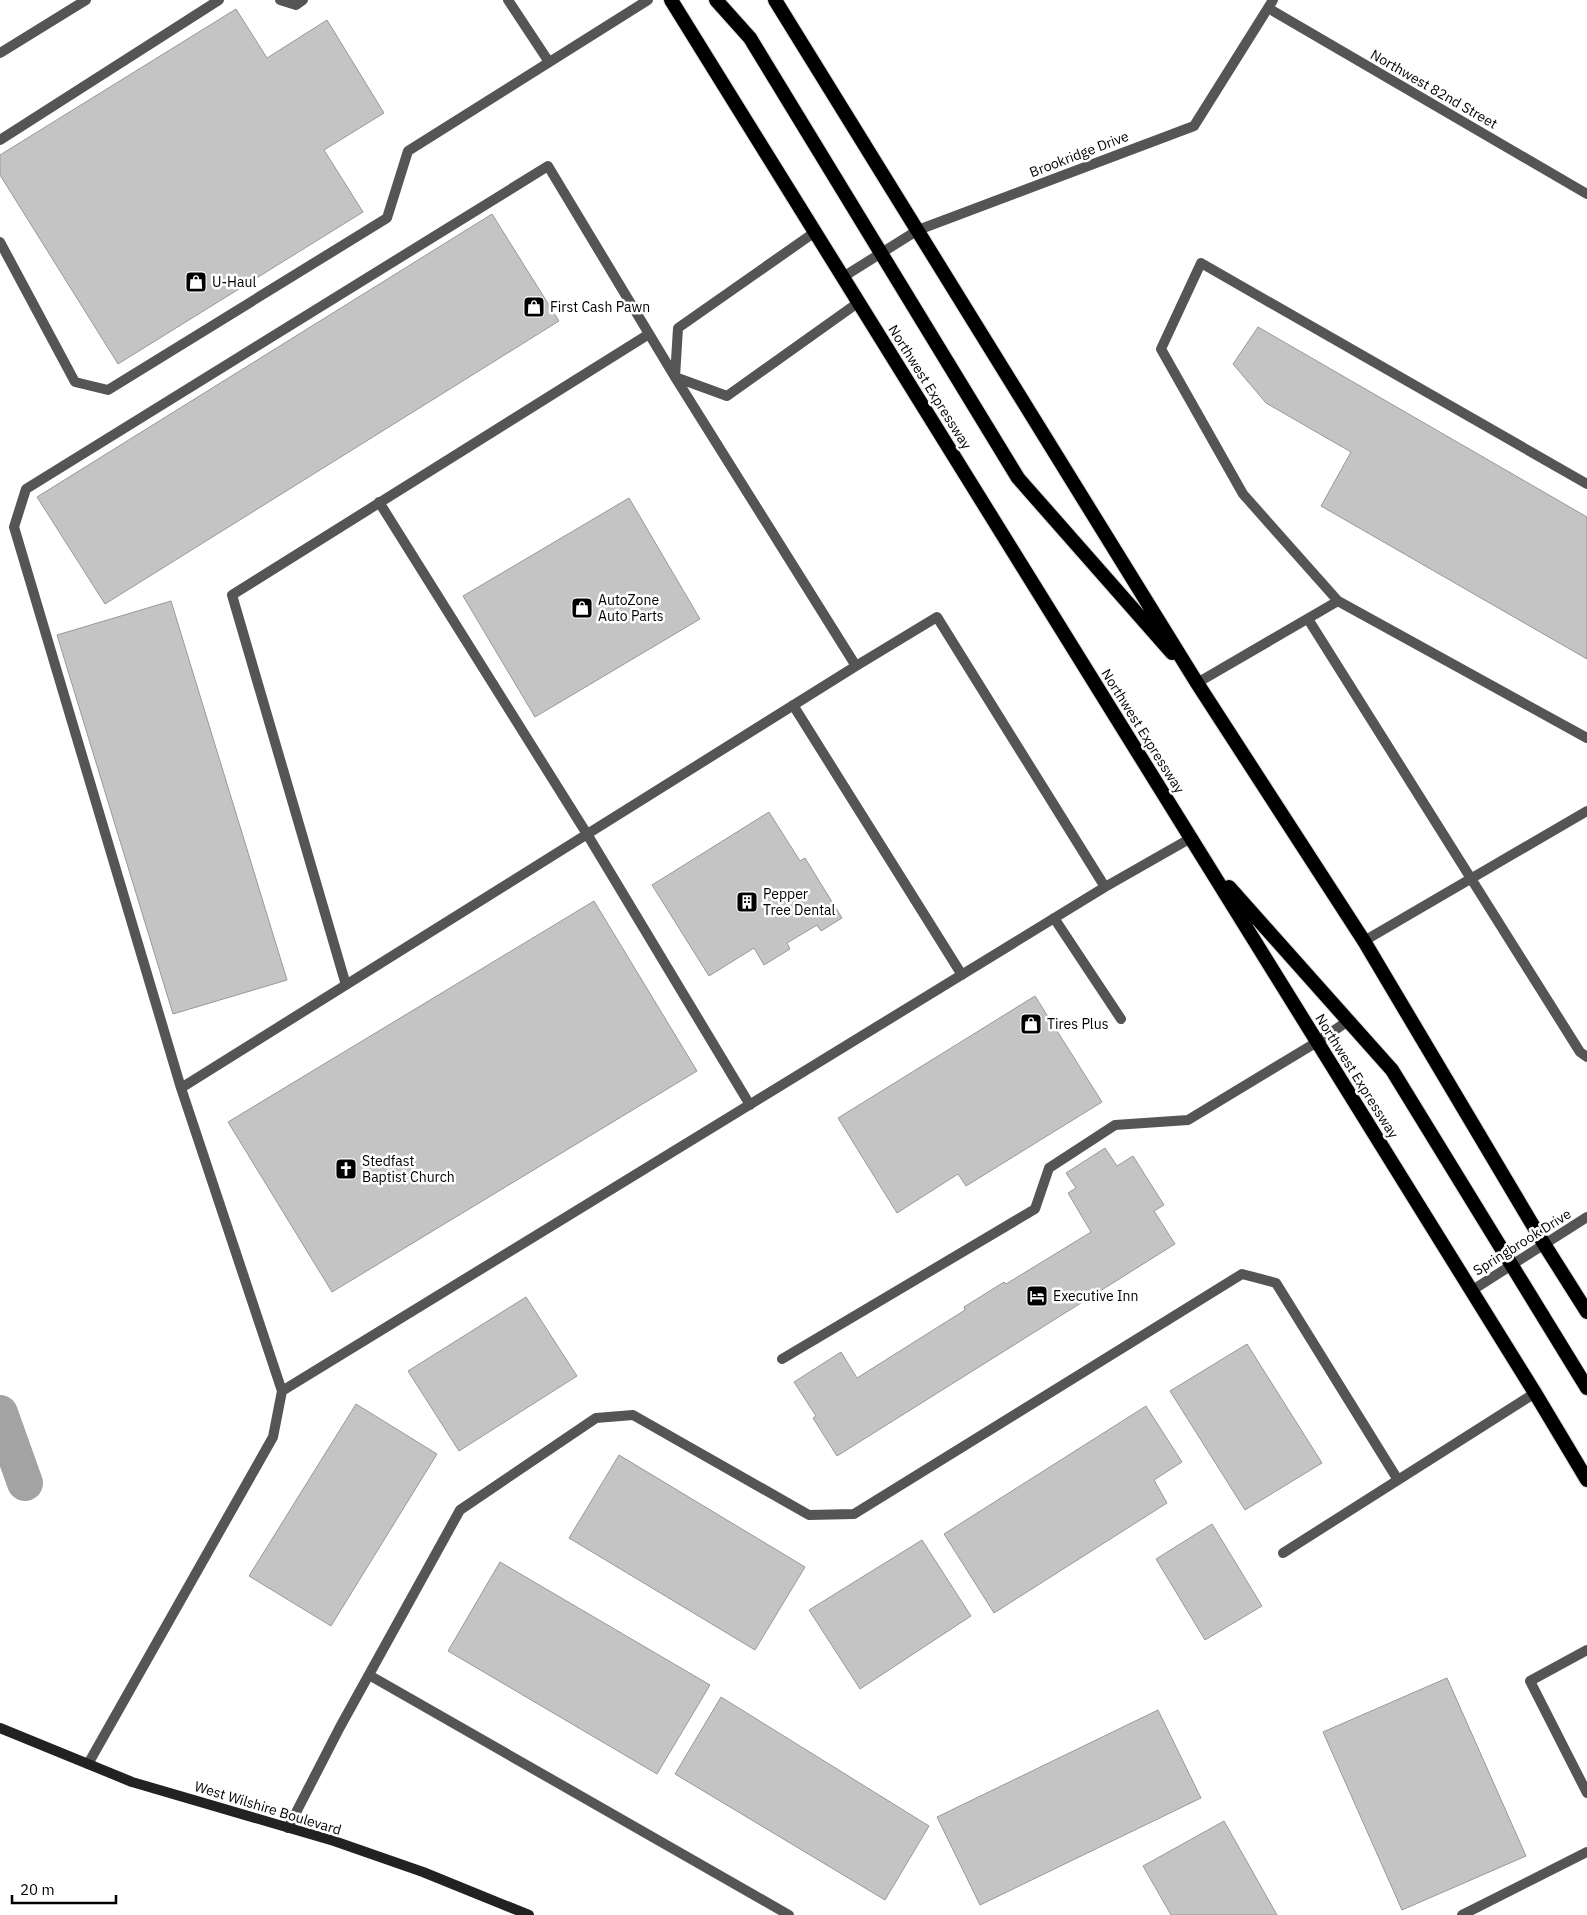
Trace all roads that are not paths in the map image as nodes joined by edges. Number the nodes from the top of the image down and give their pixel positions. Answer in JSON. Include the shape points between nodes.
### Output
{"nodes":[{"id":1,"x":86,"y":0,"type":"edge"},
{"id":2,"x":219,"y":0,"type":"edge"},
{"id":3,"x":280,"y":0,"type":"edge"},
{"id":4,"x":303,"y":0,"type":"edge"},
{"id":5,"x":508,"y":0,"type":"edge"},
{"id":6,"x":648,"y":0,"type":"edge"},
{"id":7,"x":671,"y":0,"type":"edge"},
{"id":8,"x":716,"y":0,"type":"edge"},
{"id":9,"x":775,"y":0,"type":"edge"},
{"id":10,"x":1270,"y":4,"type":"edge"},
{"id":11,"x":0,"y":53,"type":"edge"},
{"id":12,"x":549,"y":62,"type":"junction"},
{"id":13,"x":0,"y":140,"type":"edge"},
{"id":14,"x":1587,"y":194,"type":"edge"},
{"id":15,"x":918,"y":230,"type":"junction"},
{"id":16,"x":815,"y":232,"type":"junction"},
{"id":17,"x":0,"y":242,"type":"edge"},
{"id":18,"x":881,"y":253,"type":"junction"},
{"id":19,"x":843,"y":277,"type":"junction"},
{"id":20,"x":859,"y":302,"type":"junction"},
{"id":21,"x":649,"y":334,"type":"junction"},
{"id":22,"x":675,"y":377,"type":"junction"},
{"id":23,"x":1587,"y":484,"type":"edge"},
{"id":24,"x":379,"y":502,"type":"junction"},
{"id":25,"x":1338,"y":601,"type":"junction"},
{"id":26,"x":1308,"y":619,"type":"junction"},
{"id":27,"x":856,"y":666,"type":"junction"},
{"id":28,"x":1197,"y":683,"type":"junction"},
{"id":29,"x":793,"y":705,"type":"junction"},
{"id":30,"x":1587,"y":738,"type":"edge"},
{"id":31,"x":1587,"y":811,"type":"edge"},
{"id":32,"x":587,"y":834,"type":"junction"},
{"id":33,"x":1191,"y":838,"type":"junction"},
{"id":34,"x":1205,"y":860,"type":"junction"},
{"id":35,"x":1472,"y":878,"type":"junction"},
{"id":36,"x":1104,"y":887,"type":"junction"},
{"id":37,"x":1054,"y":918,"type":"junction"},
{"id":38,"x":1364,"y":941,"type":"junction"},
{"id":39,"x":962,"y":975,"type":"junction"},
{"id":40,"x":346,"y":985,"type":"junction"},
{"id":41,"x":1121,"y":1020,"type":"dead end"},
{"id":42,"x":1348,"y":1021,"type":"junction"},
{"id":43,"x":1317,"y":1042,"type":"junction"},
{"id":44,"x":1587,"y":1056,"type":"edge"},
{"id":45,"x":181,"y":1088,"type":"junction"},
{"id":46,"x":750,"y":1105,"type":"junction"},
{"id":47,"x":1587,"y":1217,"type":"edge"},
{"id":48,"x":1544,"y":1244,"type":"junction"},
{"id":49,"x":1510,"y":1266,"type":"junction"},
{"id":50,"x":1471,"y":1291,"type":"junction"},
{"id":51,"x":1587,"y":1312,"type":"edge"},
{"id":52,"x":782,"y":1359,"type":"dead end"},
{"id":53,"x":1587,"y":1388,"type":"edge"},
{"id":54,"x":282,"y":1391,"type":"junction"},
{"id":55,"x":1535,"y":1393,"type":"junction"},
{"id":56,"x":1398,"y":1480,"type":"junction"},
{"id":57,"x":1587,"y":1480,"type":"edge"},
{"id":58,"x":1283,"y":1553,"type":"dead end"},
{"id":59,"x":1587,"y":1650,"type":"edge"},
{"id":60,"x":369,"y":1675,"type":"junction"},
{"id":61,"x":0,"y":1728,"type":"edge"},
{"id":62,"x":88,"y":1764,"type":"junction"},
{"id":63,"x":1587,"y":1793,"type":"edge"},
{"id":64,"x":288,"y":1828,"type":"junction"},
{"id":65,"x":1587,"y":1852,"type":"edge"},
{"id":66,"x":529,"y":1915,"type":"edge"},
{"id":67,"x":789,"y":1915,"type":"edge"},
{"id":68,"x":1462,"y":1915,"type":"edge"}],
"edges":[{"from":1,"to":11,"type":"street"},
{"from":2,"to":13,"type":"street"},
{"from":3,"to":4,"type":"street","via":[[296,5]]},
{"from":5,"to":12,"type":"street"},
{"from":6,"to":12,"type":"street"},
{"from":7,"to":16,"type":"highway","name":"Northwest Expressway"},
{"from":8,"to":18,"type":"highway","via":[[750,38]]},
{"from":9,"to":15,"type":"highway"},
{"from":10,"to":14,"type":"street","name":"Northwest 82nd Street"},
{"from":10,"to":15,"type":"street","name":"Brookridge Drive","via":[[1194,126]]},
{"from":12,"to":17,"type":"street","via":[[408,150],[387,218],[108,390],[75,382]]},
{"from":15,"to":18,"type":"street","name":"Brookridge Drive"},
{"from":15,"to":28,"type":"highway"},
{"from":16,"to":19,"type":"highway","name":"Northwest Expressway"},
{"from":16,"to":22,"type":"street","via":[[678,328]]},
{"from":18,"to":19,"type":"street","name":"Brookridge Drive"},
{"from":18,"to":28,"type":"highway","via":[[1018,478]]},
{"from":19,"to":20,"type":"highway","name":"Northwest Expressway"},
{"from":20,"to":22,"type":"street","via":[[727,396]]},
{"from":20,"to":33,"type":"highway","name":"Northwest Expressway"},
{"from":21,"to":22,"type":"street"},
{"from":21,"to":24,"type":"street"},
{"from":21,"to":45,"type":"street","via":[[548,166],[26,489],[14,527]]},
{"from":22,"to":27,"type":"street"},
{"from":23,"to":25,"type":"street","via":[[1201,263],[1161,348],[1243,494]]},
{"from":24,"to":32,"type":"street"},
{"from":24,"to":40,"type":"street","via":[[232,595]]},
{"from":25,"to":26,"type":"street"},
{"from":25,"to":30,"type":"street"},
{"from":26,"to":28,"type":"street"},
{"from":26,"to":35,"type":"street"},
{"from":27,"to":29,"type":"street"},
{"from":27,"to":36,"type":"street","via":[[937,616]]},
{"from":28,"to":38,"type":"highway"},
{"from":29,"to":32,"type":"street"},
{"from":29,"to":39,"type":"street"},
{"from":31,"to":35,"type":"street"},
{"from":32,"to":40,"type":"street"},
{"from":32,"to":46,"type":"street"},
{"from":33,"to":34,"type":"highway","name":"Northwest Expressway"},
{"from":33,"to":36,"type":"street"},
{"from":34,"to":42,"type":"highway"},
{"from":34,"to":43,"type":"highway","name":"Northwest Expressway"},
{"from":35,"to":38,"type":"street"},
{"from":35,"to":44,"type":"street","via":[[1580,1052]]},
{"from":36,"to":37,"type":"street"},
{"from":37,"to":39,"type":"street"},
{"from":37,"to":41,"type":"street"},
{"from":38,"to":48,"type":"highway"},
{"from":39,"to":46,"type":"street"},
{"from":40,"to":45,"type":"street"},
{"from":42,"to":43,"type":"street"},
{"from":42,"to":49,"type":"highway","via":[[1392,1070]]},
{"from":43,"to":50,"type":"highway","name":"Northwest Expressway"},
{"from":43,"to":52,"type":"street","via":[[1188,1120],[1114,1125],[1049,1168],[1035,1209]]},
{"from":45,"to":54,"type":"street"},
{"from":46,"to":54,"type":"street"},
{"from":47,"to":48,"type":"street","name":"Springbrook Drive"},
{"from":48,"to":49,"type":"street","name":"Springbrook Drive"},
{"from":48,"to":51,"type":"highway"},
{"from":49,"to":50,"type":"street","name":"Springbrook Drive"},
{"from":49,"to":53,"type":"highway"},
{"from":50,"to":55,"type":"highway","name":"Northwest Expressway"},
{"from":54,"to":62,"type":"street","via":[[273,1437]]},
{"from":55,"to":56,"type":"street"},
{"from":55,"to":57,"type":"highway","name":"Northwest Expressway"},
{"from":56,"to":58,"type":"street"},
{"from":56,"to":60,"type":"street","via":[[1276,1283],[1242,1274],[854,1514],[809,1515],[633,1415],[596,1418],[460,1510]]},
{"from":59,"to":63,"type":"street","via":[[1530,1682]]},
{"from":60,"to":64,"type":"street"},
{"from":60,"to":67,"type":"street"},
{"from":61,"to":62,"type":"main road","name":"West Wilshire Boulevard"},
{"from":62,"to":64,"type":"main road","name":"West Wilshire Boulevard","via":[[132,1782]]},
{"from":64,"to":66,"type":"main road","name":"West Wilshire Boulevard","via":[[423,1872]]},
{"from":65,"to":68,"type":"street"}]}
